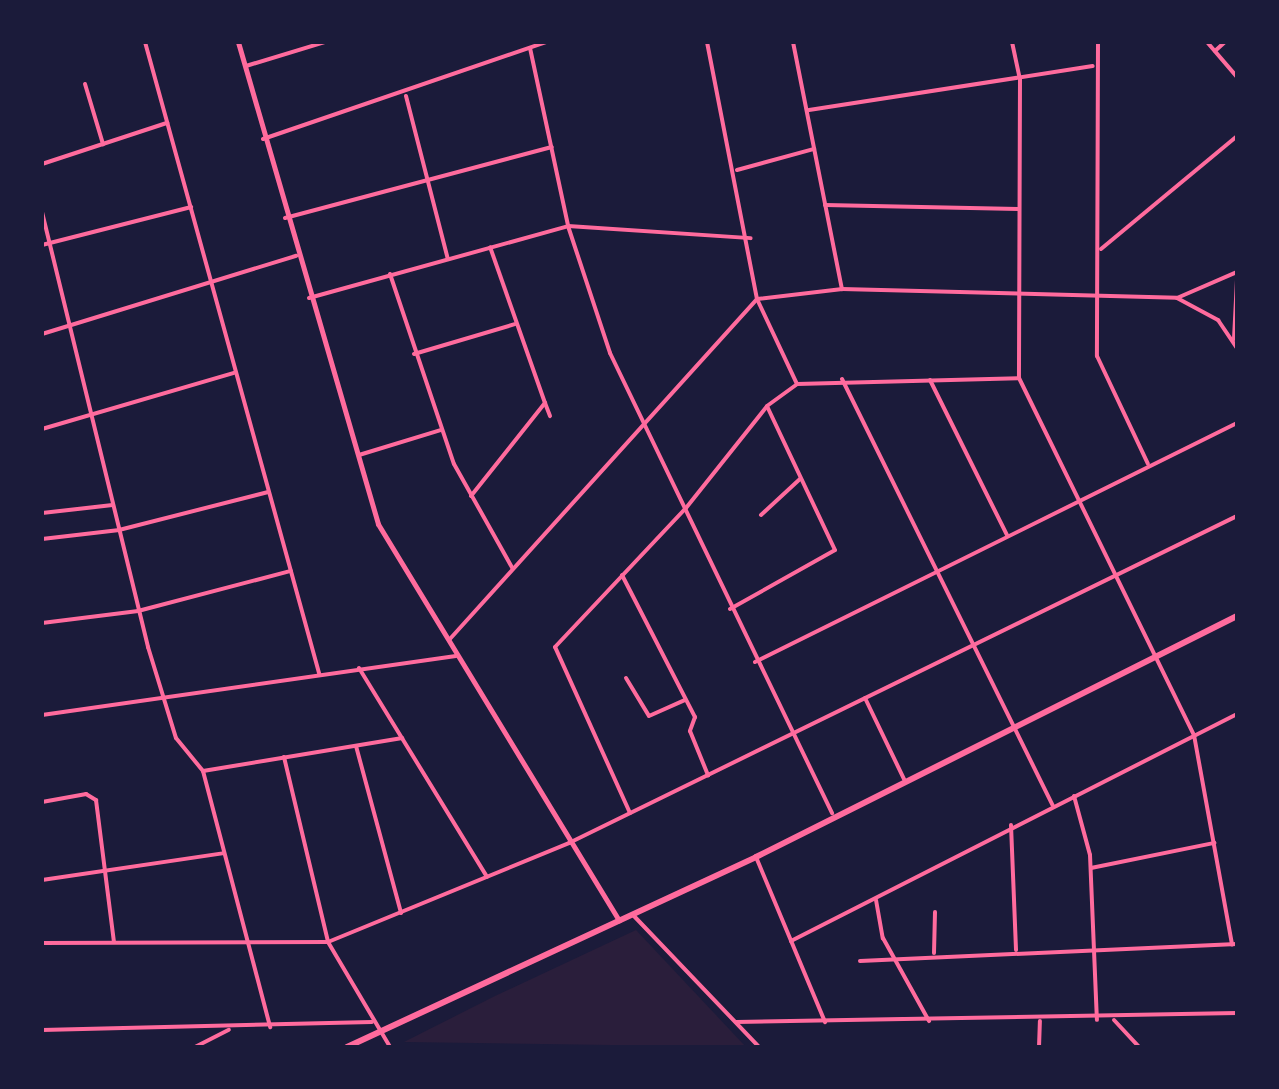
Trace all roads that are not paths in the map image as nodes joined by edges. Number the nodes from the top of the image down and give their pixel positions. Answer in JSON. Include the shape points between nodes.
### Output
{"nodes":[{"id":1,"x":145,"y":42,"type":"edge"},
{"id":2,"x":238,"y":42,"type":"edge"},
{"id":3,"x":325,"y":42,"type":"edge"},
{"id":4,"x":546,"y":42,"type":"edge"},
{"id":5,"x":707,"y":42,"type":"edge"},
{"id":6,"x":793,"y":42,"type":"edge"},
{"id":7,"x":1012,"y":42,"type":"edge"},
{"id":8,"x":1098,"y":42,"type":"edge"},
{"id":9,"x":1207,"y":42,"type":"edge"},
{"id":10,"x":1225,"y":42,"type":"edge"},
{"id":11,"x":312,"y":44,"type":"edge"},
{"id":12,"x":530,"y":48,"type":"junction"},
{"id":13,"x":1215,"y":51,"type":"junction"},
{"id":14,"x":246,"y":66,"type":"junction"},
{"id":15,"x":1093,"y":66,"type":"junction"},
{"id":16,"x":1237,"y":77,"type":"edge"},
{"id":17,"x":1020,"y":79,"type":"junction"},
{"id":18,"x":85,"y":84,"type":"dead end"},
{"id":19,"x":406,"y":96,"type":"junction"},
{"id":20,"x":809,"y":110,"type":"junction"},
{"id":21,"x":167,"y":123,"type":"junction"},
{"id":22,"x":1237,"y":136,"type":"edge"},
{"id":23,"x":263,"y":139,"type":"junction"},
{"id":24,"x":103,"y":144,"type":"junction"},
{"id":25,"x":552,"y":147,"type":"junction"},
{"id":26,"x":814,"y":149,"type":"junction"},
{"id":27,"x":42,"y":164,"type":"edge"},
{"id":28,"x":737,"y":170,"type":"junction"},
{"id":29,"x":429,"y":183,"type":"junction"},
{"id":30,"x":825,"y":205,"type":"junction"},
{"id":31,"x":191,"y":207,"type":"junction"},
{"id":32,"x":1019,"y":209,"type":"junction"},
{"id":33,"x":42,"y":212,"type":"edge"},
{"id":34,"x":285,"y":218,"type":"junction"},
{"id":35,"x":568,"y":226,"type":"junction"},
{"id":36,"x":751,"y":238,"type":"junction"},
{"id":37,"x":51,"y":242,"type":"junction"},
{"id":38,"x":42,"y":245,"type":"edge"},
{"id":39,"x":490,"y":247,"type":"junction"},
{"id":40,"x":1101,"y":249,"type":"junction"},
{"id":41,"x":296,"y":256,"type":"junction"},
{"id":42,"x":448,"y":259,"type":"junction"},
{"id":43,"x":1237,"y":272,"type":"edge"},
{"id":44,"x":390,"y":274,"type":"junction"},
{"id":45,"x":1237,"y":279,"type":"edge"},
{"id":46,"x":212,"y":285,"type":"junction"},
{"id":47,"x":842,"y":289,"type":"junction"},
{"id":48,"x":1017,"y":292,"type":"junction"},
{"id":49,"x":1100,"y":292,"type":"junction"},
{"id":50,"x":309,"y":298,"type":"junction"},
{"id":51,"x":1177,"y":298,"type":"junction"},
{"id":52,"x":757,"y":299,"type":"junction"},
{"id":53,"x":515,"y":324,"type":"junction"},
{"id":54,"x":73,"y":325,"type":"junction"},
{"id":55,"x":42,"y":334,"type":"edge"},
{"id":56,"x":1234,"y":341,"type":"junction"},
{"id":57,"x":1237,"y":348,"type":"edge"},
{"id":58,"x":414,"y":354,"type":"junction"},
{"id":59,"x":234,"y":373,"type":"junction"},
{"id":60,"x":1019,"y":378,"type":"junction"},
{"id":61,"x":842,"y":379,"type":"junction"},
{"id":62,"x":930,"y":379,"type":"junction"},
{"id":63,"x":797,"y":384,"type":"junction"},
{"id":64,"x":545,"y":403,"type":"junction"},
{"id":65,"x":767,"y":406,"type":"junction"},
{"id":66,"x":92,"y":410,"type":"junction"},
{"id":67,"x":550,"y":416,"type":"dead end"},
{"id":68,"x":1237,"y":423,"type":"edge"},
{"id":69,"x":647,"y":425,"type":"junction"},
{"id":70,"x":42,"y":429,"type":"edge"},
{"id":71,"x":441,"y":430,"type":"junction"},
{"id":72,"x":356,"y":456,"type":"junction"},
{"id":73,"x":1148,"y":464,"type":"junction"},
{"id":74,"x":800,"y":479,"type":"junction"},
{"id":75,"x":268,"y":492,"type":"junction"},
{"id":76,"x":471,"y":496,"type":"junction"},
{"id":77,"x":1078,"y":500,"type":"junction"},
{"id":78,"x":113,"y":505,"type":"junction"},
{"id":79,"x":686,"y":508,"type":"junction"},
{"id":80,"x":42,"y":513,"type":"edge"},
{"id":81,"x":761,"y":515,"type":"dead end"},
{"id":82,"x":1237,"y":516,"type":"edge"},
{"id":83,"x":119,"y":530,"type":"junction"},
{"id":84,"x":1007,"y":535,"type":"junction"},
{"id":85,"x":42,"y":539,"type":"edge"},
{"id":86,"x":513,"y":569,"type":"junction"},
{"id":87,"x":291,"y":571,"type":"junction"},
{"id":88,"x":935,"y":571,"type":"junction"},
{"id":89,"x":622,"y":575,"type":"junction"},
{"id":90,"x":1115,"y":575,"type":"junction"},
{"id":91,"x":730,"y":609,"type":"junction"},
{"id":92,"x":138,"y":611,"type":"junction"},
{"id":93,"x":1237,"y":616,"type":"edge"},
{"id":94,"x":42,"y":623,"type":"edge"},
{"id":95,"x":448,"y":642,"type":"junction"},
{"id":96,"x":971,"y":645,"type":"junction"},
{"id":97,"x":456,"y":656,"type":"junction"},
{"id":98,"x":1155,"y":656,"type":"junction"},
{"id":99,"x":755,"y":662,"type":"junction"},
{"id":100,"x":359,"y":668,"type":"junction"},
{"id":101,"x":319,"y":673,"type":"junction"},
{"id":102,"x":626,"y":678,"type":"dead end"},
{"id":103,"x":162,"y":697,"type":"junction"},
{"id":104,"x":865,"y":698,"type":"junction"},
{"id":105,"x":685,"y":700,"type":"junction"},
{"id":106,"x":1237,"y":714,"type":"edge"},
{"id":107,"x":42,"y":715,"type":"edge"},
{"id":108,"x":1011,"y":727,"type":"junction"},
{"id":109,"x":792,"y":734,"type":"junction"},
{"id":110,"x":1194,"y":735,"type":"junction"},
{"id":111,"x":402,"y":738,"type":"junction"},
{"id":112,"x":356,"y":745,"type":"junction"},
{"id":113,"x":284,"y":757,"type":"junction"},
{"id":114,"x":203,"y":771,"type":"junction"},
{"id":115,"x":708,"y":775,"type":"junction"},
{"id":116,"x":904,"y":779,"type":"junction"},
{"id":117,"x":1074,"y":796,"type":"junction"},
{"id":118,"x":42,"y":802,"type":"edge"},
{"id":119,"x":1053,"y":805,"type":"junction"},
{"id":120,"x":630,"y":813,"type":"junction"},
{"id":121,"x":832,"y":813,"type":"junction"},
{"id":122,"x":1011,"y":825,"type":"junction"},
{"id":123,"x":569,"y":843,"type":"junction"},
{"id":124,"x":1214,"y":843,"type":"junction"},
{"id":125,"x":224,"y":853,"type":"junction"},
{"id":126,"x":756,"y":857,"type":"junction"},
{"id":127,"x":1091,"y":868,"type":"junction"},
{"id":128,"x":105,"y":870,"type":"junction"},
{"id":129,"x":487,"y":877,"type":"junction"},
{"id":130,"x":42,"y":880,"type":"edge"},
{"id":131,"x":877,"y":898,"type":"junction"},
{"id":132,"x":935,"y":912,"type":"dead end"},
{"id":133,"x":401,"y":913,"type":"junction"},
{"id":134,"x":633,"y":915,"type":"junction"},
{"id":135,"x":619,"y":920,"type":"junction"},
{"id":136,"x":791,"y":941,"type":"junction"},
{"id":137,"x":114,"y":942,"type":"junction"},
{"id":138,"x":244,"y":942,"type":"junction"},
{"id":139,"x":328,"y":942,"type":"junction"},
{"id":140,"x":42,"y":943,"type":"edge"},
{"id":141,"x":1234,"y":945,"type":"edge"},
{"id":142,"x":1092,"y":948,"type":"junction"},
{"id":143,"x":1016,"y":951,"type":"junction"},
{"id":144,"x":934,"y":953,"type":"junction"},
{"id":145,"x":892,"y":954,"type":"junction"},
{"id":146,"x":860,"y":961,"type":"dead end"},
{"id":147,"x":1237,"y":1013,"type":"edge"},
{"id":148,"x":1097,"y":1020,"type":"junction"},
{"id":149,"x":1114,"y":1020,"type":"junction"},
{"id":150,"x":929,"y":1021,"type":"junction"},
{"id":151,"x":1040,"y":1021,"type":"junction"},
{"id":152,"x":372,"y":1022,"type":"junction"},
{"id":153,"x":736,"y":1022,"type":"junction"},
{"id":154,"x":825,"y":1022,"type":"junction"},
{"id":155,"x":270,"y":1027,"type":"junction"},
{"id":156,"x":231,"y":1029,"type":"junction"},
{"id":157,"x":42,"y":1030,"type":"edge"},
{"id":158,"x":381,"y":1031,"type":"junction"},
{"id":159,"x":195,"y":1047,"type":"edge"},
{"id":160,"x":347,"y":1047,"type":"edge"},
{"id":161,"x":390,"y":1047,"type":"edge"},
{"id":162,"x":759,"y":1047,"type":"edge"},
{"id":163,"x":1039,"y":1047,"type":"edge"},
{"id":164,"x":1139,"y":1047,"type":"edge"}],
"edges":[{"from":1,"to":21,"type":"street"},
{"from":2,"to":14,"type":"street"},
{"from":3,"to":11,"type":"street"},
{"from":4,"to":12,"type":"street"},
{"from":5,"to":28,"type":"street"},
{"from":6,"to":20,"type":"street"},
{"from":7,"to":17,"type":"street"},
{"from":8,"to":15,"type":"street"},
{"from":9,"to":13,"type":"street"},
{"from":10,"to":13,"type":"street"},
{"from":11,"to":14,"type":"street"},
{"from":12,"to":19,"type":"street"},
{"from":12,"to":25,"type":"street"},
{"from":13,"to":16,"type":"street"},
{"from":14,"to":23,"type":"street"},
{"from":15,"to":17,"type":"street"},
{"from":15,"to":40,"type":"street"},
{"from":17,"to":20,"type":"street"},
{"from":17,"to":32,"type":"street"},
{"from":18,"to":24,"type":"street"},
{"from":19,"to":23,"type":"street"},
{"from":19,"to":29,"type":"street"},
{"from":20,"to":26,"type":"street"},
{"from":21,"to":24,"type":"street"},
{"from":21,"to":31,"type":"street"},
{"from":22,"to":40,"type":"street"},
{"from":23,"to":34,"type":"street"},
{"from":24,"to":27,"type":"street"},
{"from":25,"to":29,"type":"street"},
{"from":25,"to":35,"type":"street"},
{"from":26,"to":28,"type":"street"},
{"from":26,"to":30,"type":"street"},
{"from":28,"to":36,"type":"street"},
{"from":29,"to":34,"type":"street"},
{"from":29,"to":42,"type":"street"},
{"from":30,"to":32,"type":"street"},
{"from":30,"to":47,"type":"street"},
{"from":31,"to":37,"type":"street"},
{"from":31,"to":46,"type":"street"},
{"from":32,"to":48,"type":"street"},
{"from":33,"to":37,"type":"street"},
{"from":34,"to":41,"type":"street"},
{"from":35,"to":36,"type":"street"},
{"from":35,"to":39,"type":"street"},
{"from":35,"to":69,"type":"street","via":[[610,353]]},
{"from":36,"to":52,"type":"street"},
{"from":37,"to":38,"type":"street"},
{"from":37,"to":54,"type":"street"},
{"from":39,"to":42,"type":"street"},
{"from":39,"to":53,"type":"street"},
{"from":40,"to":49,"type":"street"},
{"from":41,"to":46,"type":"street"},
{"from":41,"to":50,"type":"street"},
{"from":42,"to":44,"type":"street"},
{"from":43,"to":51,"type":"street"},
{"from":44,"to":50,"type":"street"},
{"from":44,"to":58,"type":"street"},
{"from":45,"to":56,"type":"street"},
{"from":46,"to":54,"type":"street"},
{"from":46,"to":59,"type":"street"},
{"from":47,"to":48,"type":"street"},
{"from":47,"to":52,"type":"street"},
{"from":48,"to":49,"type":"street"},
{"from":48,"to":60,"type":"street"},
{"from":49,"to":51,"type":"street"},
{"from":49,"to":73,"type":"street","via":[[1099,362]]},
{"from":50,"to":72,"type":"street"},
{"from":51,"to":56,"type":"street","via":[[1210,313]]},
{"from":52,"to":63,"type":"street"},
{"from":52,"to":69,"type":"street"},
{"from":53,"to":58,"type":"street"},
{"from":53,"to":64,"type":"street"},
{"from":54,"to":55,"type":"street"},
{"from":54,"to":66,"type":"street"},
{"from":56,"to":57,"type":"street"},
{"from":58,"to":71,"type":"street"},
{"from":59,"to":66,"type":"street"},
{"from":59,"to":75,"type":"street"},
{"from":60,"to":62,"type":"street"},
{"from":60,"to":77,"type":"street"},
{"from":61,"to":62,"type":"street"},
{"from":61,"to":63,"type":"street"},
{"from":61,"to":88,"type":"street"},
{"from":62,"to":84,"type":"street"},
{"from":63,"to":65,"type":"street"},
{"from":64,"to":67,"type":"street"},
{"from":64,"to":76,"type":"street"},
{"from":65,"to":74,"type":"street"},
{"from":65,"to":79,"type":"street"},
{"from":66,"to":70,"type":"street"},
{"from":66,"to":78,"type":"street"},
{"from":68,"to":73,"type":"street"},
{"from":69,"to":79,"type":"street"},
{"from":69,"to":86,"type":"street"},
{"from":71,"to":72,"type":"street"},
{"from":71,"to":76,"type":"street"},
{"from":72,"to":95,"type":"street","via":[[378,524]]},
{"from":73,"to":77,"type":"street"},
{"from":74,"to":81,"type":"street"},
{"from":74,"to":91,"type":"street","via":[[835,550]]},
{"from":75,"to":83,"type":"street"},
{"from":75,"to":87,"type":"street"},
{"from":76,"to":86,"type":"street"},
{"from":77,"to":84,"type":"street"},
{"from":77,"to":90,"type":"street"},
{"from":78,"to":80,"type":"street"},
{"from":78,"to":83,"type":"street"},
{"from":79,"to":89,"type":"street"},
{"from":79,"to":91,"type":"street"},
{"from":82,"to":90,"type":"street"},
{"from":83,"to":85,"type":"street"},
{"from":83,"to":92,"type":"street"},
{"from":84,"to":88,"type":"street"},
{"from":86,"to":95,"type":"street"},
{"from":87,"to":92,"type":"street"},
{"from":87,"to":101,"type":"street"},
{"from":88,"to":96,"type":"street"},
{"from":88,"to":99,"type":"street"},
{"from":89,"to":105,"type":"street"},
{"from":89,"to":120,"type":"street","via":[[554,651]]},
{"from":90,"to":96,"type":"street"},
{"from":90,"to":98,"type":"street"},
{"from":91,"to":99,"type":"street"},
{"from":92,"to":94,"type":"street"},
{"from":92,"to":103,"type":"street"},
{"from":93,"to":98,"type":"main road"},
{"from":95,"to":97,"type":"street"},
{"from":96,"to":104,"type":"street"},
{"from":96,"to":108,"type":"street"},
{"from":97,"to":100,"type":"street"},
{"from":97,"to":123,"type":"street"},
{"from":98,"to":108,"type":"main road"},
{"from":98,"to":110,"type":"street"},
{"from":99,"to":109,"type":"street"},
{"from":100,"to":101,"type":"street"},
{"from":100,"to":111,"type":"street"},
{"from":101,"to":103,"type":"street"},
{"from":102,"to":105,"type":"street","via":[[649,716]]},
{"from":103,"to":107,"type":"street"},
{"from":103,"to":114,"type":"street","via":[[179,745]]},
{"from":104,"to":109,"type":"street"},
{"from":104,"to":116,"type":"street"},
{"from":105,"to":115,"type":"street"},
{"from":106,"to":110,"type":"street"},
{"from":108,"to":116,"type":"main road"},
{"from":108,"to":119,"type":"street"},
{"from":109,"to":115,"type":"street"},
{"from":109,"to":121,"type":"street"},
{"from":110,"to":117,"type":"street"},
{"from":110,"to":124,"type":"street"},
{"from":111,"to":112,"type":"street"},
{"from":111,"to":129,"type":"street"},
{"from":112,"to":113,"type":"street"},
{"from":112,"to":133,"type":"street"},
{"from":113,"to":114,"type":"street"},
{"from":113,"to":139,"type":"street"},
{"from":114,"to":125,"type":"street"},
{"from":115,"to":120,"type":"street"},
{"from":116,"to":121,"type":"main road"},
{"from":117,"to":119,"type":"street"},
{"from":117,"to":127,"type":"street"},
{"from":118,"to":128,"type":"street","via":[[92,795]]},
{"from":119,"to":122,"type":"street"},
{"from":120,"to":123,"type":"street"},
{"from":121,"to":126,"type":"main road"},
{"from":122,"to":131,"type":"street"},
{"from":122,"to":143,"type":"street"},
{"from":123,"to":129,"type":"street"},
{"from":123,"to":135,"type":"street"},
{"from":124,"to":127,"type":"street"},
{"from":124,"to":141,"type":"street"},
{"from":125,"to":128,"type":"street"},
{"from":125,"to":138,"type":"street"},
{"from":126,"to":134,"type":"main road"},
{"from":126,"to":136,"type":"street"},
{"from":127,"to":142,"type":"street"},
{"from":128,"to":130,"type":"street"},
{"from":128,"to":137,"type":"street"},
{"from":129,"to":133,"type":"street"},
{"from":131,"to":136,"type":"street"},
{"from":131,"to":145,"type":"street"},
{"from":132,"to":144,"type":"street"},
{"from":133,"to":139,"type":"street"},
{"from":134,"to":135,"type":"main road"},
{"from":134,"to":153,"type":"street"},
{"from":135,"to":158,"type":"main road"},
{"from":136,"to":154,"type":"street"},
{"from":137,"to":138,"type":"street"},
{"from":137,"to":140,"type":"street"},
{"from":138,"to":139,"type":"street"},
{"from":138,"to":155,"type":"street"},
{"from":139,"to":152,"type":"street"},
{"from":141,"to":142,"type":"street"},
{"from":142,"to":143,"type":"street"},
{"from":142,"to":148,"type":"street"},
{"from":143,"to":144,"type":"street"},
{"from":144,"to":145,"type":"street"},
{"from":145,"to":146,"type":"street"},
{"from":145,"to":150,"type":"street"},
{"from":147,"to":149,"type":"street"},
{"from":148,"to":149,"type":"street"},
{"from":148,"to":151,"type":"street"},
{"from":149,"to":164,"type":"street"},
{"from":150,"to":151,"type":"street"},
{"from":150,"to":154,"type":"street"},
{"from":151,"to":163,"type":"street"},
{"from":152,"to":155,"type":"street"},
{"from":152,"to":158,"type":"street"},
{"from":153,"to":154,"type":"street"},
{"from":153,"to":162,"type":"street"},
{"from":155,"to":156,"type":"street"},
{"from":156,"to":157,"type":"street"},
{"from":156,"to":159,"type":"street"},
{"from":158,"to":160,"type":"main road"},
{"from":158,"to":161,"type":"street"}]}
